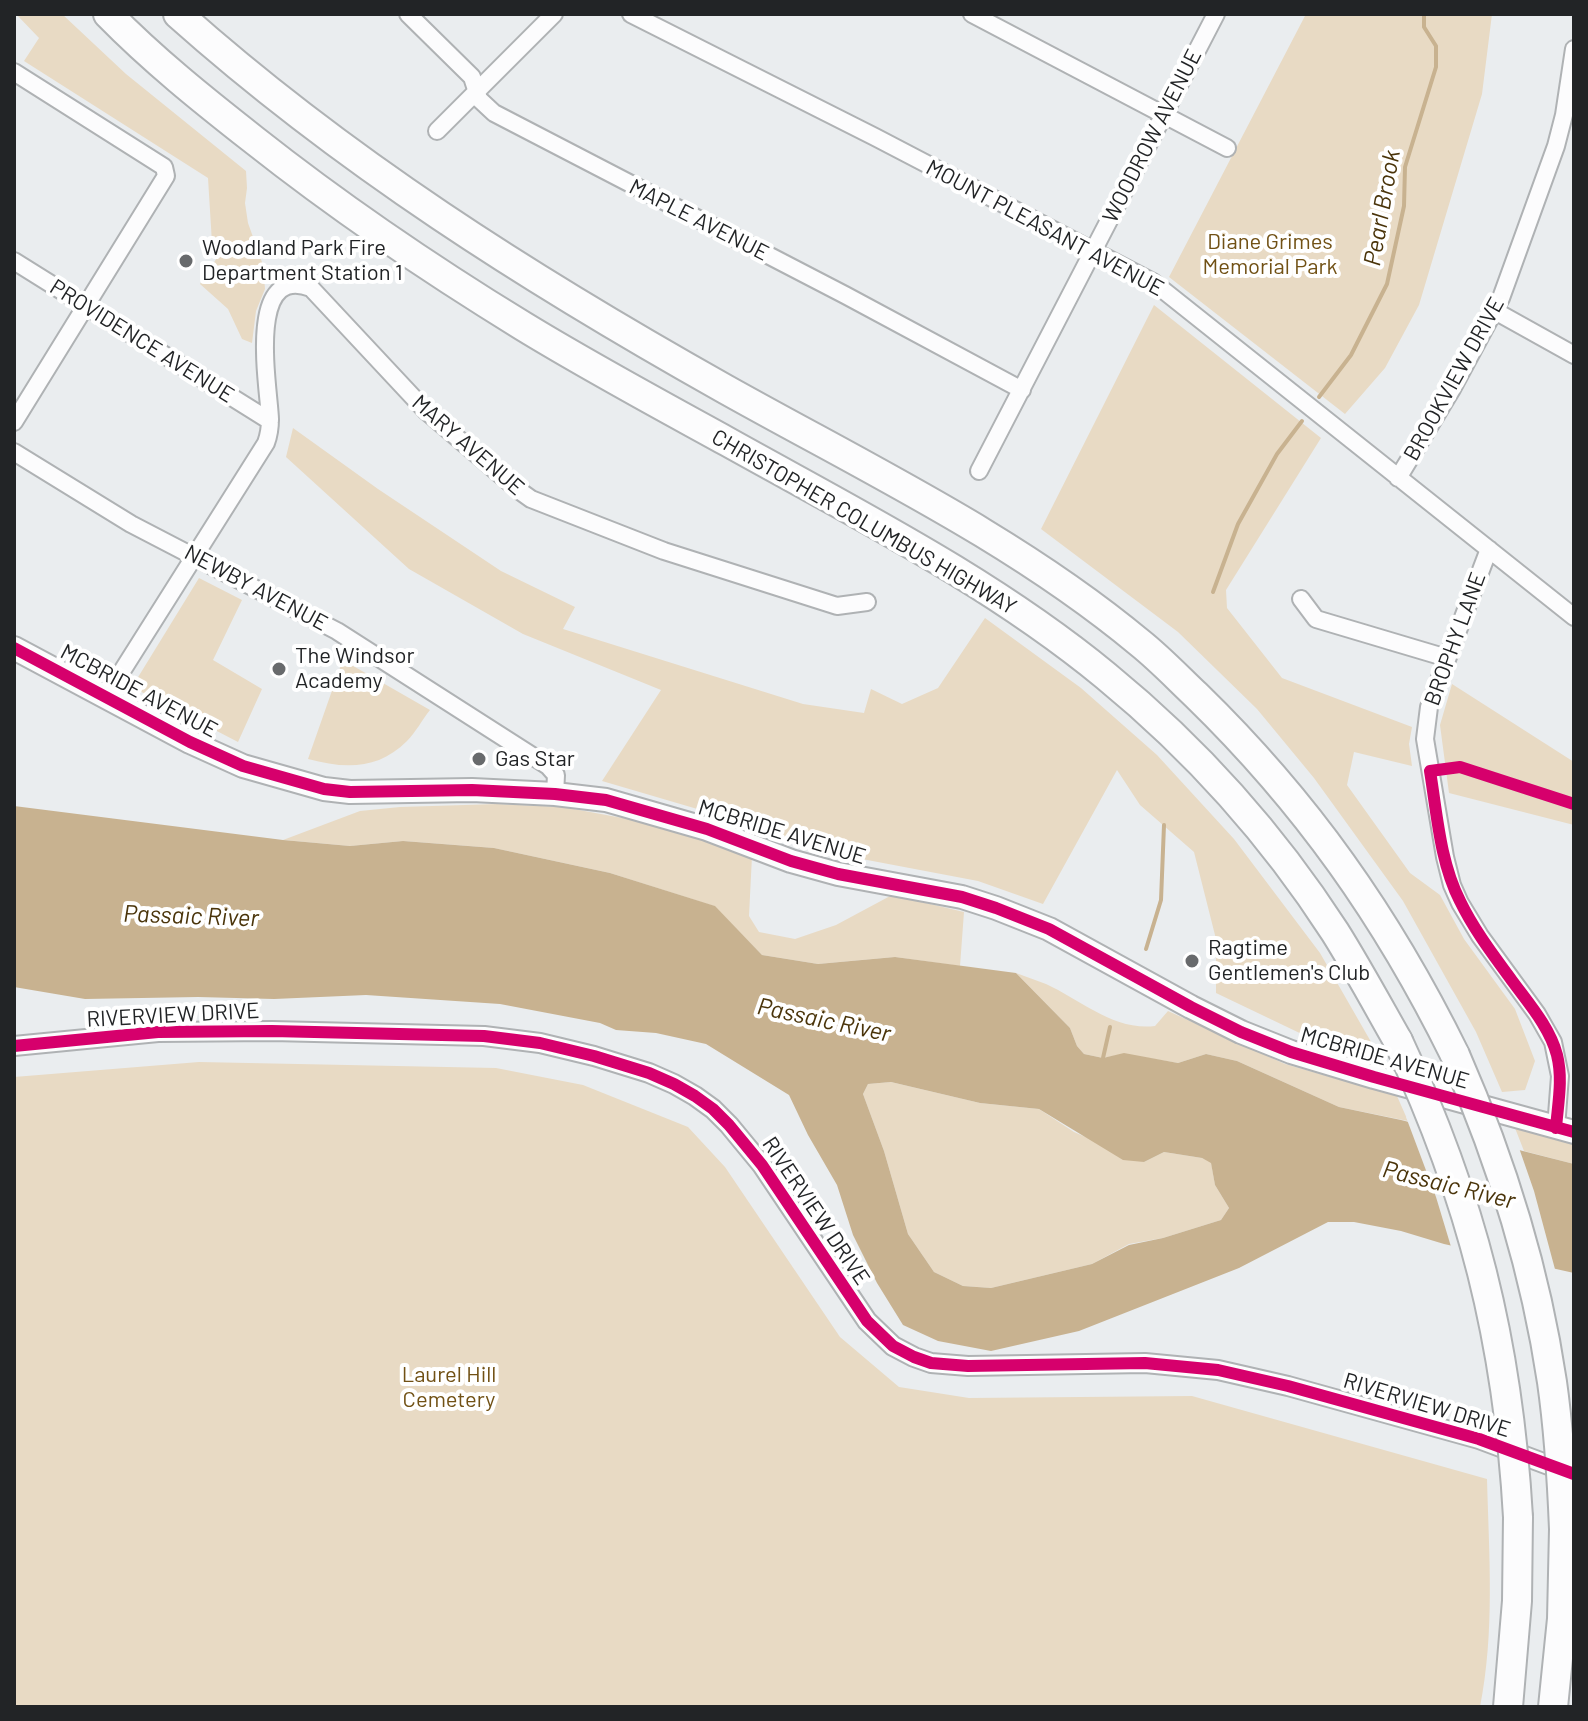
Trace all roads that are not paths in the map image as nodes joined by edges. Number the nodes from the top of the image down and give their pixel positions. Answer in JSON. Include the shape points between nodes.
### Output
{"nodes":[{"id":1,"x":92,"y":14,"type":"edge"},
{"id":2,"x":108,"y":14,"type":"edge"},
{"id":3,"x":178,"y":14,"type":"edge"},
{"id":4,"x":192,"y":14,"type":"edge"},
{"id":5,"x":408,"y":14,"type":"edge"},
{"id":6,"x":554,"y":14,"type":"edge"},
{"id":7,"x":631,"y":14,"type":"edge"},
{"id":8,"x":972,"y":14,"type":"edge"},
{"id":9,"x":1216,"y":14,"type":"edge"},
{"id":10,"x":137,"y":42,"type":"junction"},
{"id":11,"x":212,"y":44,"type":"junction"},
{"id":12,"x":1574,"y":49,"type":"edge"},
{"id":13,"x":14,"y":72,"type":"edge"},
{"id":14,"x":478,"y":91,"type":"junction"},
{"id":15,"x":1163,"y":113,"type":"junction"},
{"id":16,"x":437,"y":131,"type":"dead end"},
{"id":17,"x":1227,"y":148,"type":"dead end"},
{"id":18,"x":1093,"y":250,"type":"junction"},
{"id":19,"x":14,"y":261,"type":"edge"},
{"id":20,"x":86,"y":307,"type":"junction"},
{"id":21,"x":1495,"y":311,"type":"junction"},
{"id":22,"x":1574,"y":355,"type":"edge"},
{"id":23,"x":1022,"y":390,"type":"junction"},
{"id":24,"x":270,"y":421,"type":"junction"},
{"id":25,"x":14,"y":422,"type":"edge"},
{"id":26,"x":14,"y":452,"type":"edge"},
{"id":27,"x":979,"y":471,"type":"dead end"},
{"id":28,"x":1398,"y":478,"type":"junction"},
{"id":29,"x":1489,"y":549,"type":"junction"},
{"id":30,"x":195,"y":556,"type":"junction"},
{"id":31,"x":1301,"y":599,"type":"dead end"},
{"id":32,"x":867,"y":602,"type":"dead end"},
{"id":33,"x":1574,"y":617,"type":"edge"},
{"id":34,"x":14,"y":648,"type":"edge"},
{"id":35,"x":1447,"y":658,"type":"junction"},
{"id":36,"x":105,"y":698,"type":"junction"},
{"id":37,"x":555,"y":794,"type":"junction"},
{"id":38,"x":14,"y":1046,"type":"edge"},
{"id":39,"x":1565,"y":1130,"type":"edge"},
{"id":40,"x":1574,"y":1474,"type":"edge"},
{"id":41,"x":1508,"y":1707,"type":"edge"},
{"id":42,"x":1553,"y":1707,"type":"edge"}],
"edges":[{"from":1,"to":10,"type":"highway"},
{"from":2,"to":10,"type":"highway","name":"CHRISTOPHER COLUMBUS HIGHWAY"},
{"from":3,"to":11,"type":"highway","name":"CHRISTOPHER COLUMBUS HIGHWAY"},
{"from":4,"to":11,"type":"highway"},
{"from":5,"to":14,"type":"street","name":"MAPLE AVENUE","via":[[472,77]]},
{"from":6,"to":14,"type":"street"},
{"from":7,"to":18,"type":"street","name":"MOUNT PLEASANT AVENUE"},
{"from":8,"to":15,"type":"street"},
{"from":9,"to":15,"type":"street","name":"WOODROW AVENUE"},
{"from":10,"to":41,"type":"highway","name":"CHRISTOPHER COLUMBUS HIGHWAY","bridge":true,"via":[[273,155],[425,264],[576,358],[956,571],[1028,618],[1143,708],[1212,776],[1276,851],[1333,930],[1398,1041],[1425,1098],[1472,1229],[1504,1374],[1512,1437],[1517,1601]]},
{"from":11,"to":42,"type":"highway","name":"CHRISTOPHER COLUMBUS HIGHWAY","bridge":true,"via":[[292,110],[515,265],[1065,586],[1144,646],[1224,722],[1295,801],[1414,975],[1479,1111],[1522,1238],[1544,1333],[1564,1529]]},
{"from":12,"to":21,"type":"street","name":"BROOKVIEW DRIVE","via":[[1556,146]]},
{"from":13,"to":20,"type":"street","via":[[164,167],[166,176],[157,194]]},
{"from":14,"to":16,"type":"street"},
{"from":14,"to":23,"type":"street","name":"MAPLE AVENUE","via":[[494,113]]},
{"from":15,"to":17,"type":"street"},
{"from":15,"to":18,"type":"street","name":"WOODROW AVENUE"},
{"from":18,"to":23,"type":"street","name":"WOODROW AVENUE"},
{"from":18,"to":28,"type":"street","name":"MOUNT PLEASANT AVENUE","via":[[1153,282]]},
{"from":19,"to":20,"type":"street","name":"PROVIDENCE AVENUE"},
{"from":20,"to":24,"type":"street","name":"PROVIDENCE AVENUE"},
{"from":20,"to":25,"type":"street"},
{"from":21,"to":22,"type":"street"},
{"from":21,"to":28,"type":"street","name":"BROOKVIEW DRIVE"},
{"from":23,"to":27,"type":"street","name":"WOODROW AVENUE"},
{"from":24,"to":30,"type":"street","via":[[262,451]]},
{"from":24,"to":32,"type":"street","name":"MARY AVENUE","via":[[267,314],[280,292],[301,284],[311,288],[426,411],[531,499],[664,551],[837,606]]},
{"from":26,"to":30,"type":"street","name":"NEWBY AVENUE","via":[[131,524]]},
{"from":28,"to":29,"type":"street","name":"MOUNT PLEASANT AVENUE"},
{"from":29,"to":33,"type":"street","name":"MOUNT PLEASANT AVENUE"},
{"from":29,"to":35,"type":"street","name":"BROPHY LANE"},
{"from":30,"to":36,"type":"street"},
{"from":30,"to":37,"type":"street","name":"NEWBY AVENUE","via":[[337,631],[548,766],[556,775]]},
{"from":31,"to":35,"type":"street","via":[[1316,619]]},
{"from":34,"to":36,"type":"main road","name":"MCBRIDE AVENUE"},
{"from":35,"to":39,"type":"street","name":"BROPHY LANE","via":[[1429,707],[1425,739],[1452,885],[1469,919],[1553,1042]]},
{"from":36,"to":37,"type":"main road","name":"MCBRIDE AVENUE","via":[[231,762],[324,789]]},
{"from":37,"to":39,"type":"main road","name":"MCBRIDE AVENUE","via":[[606,800],[707,829],[791,861],[996,908],[1049,929],[1241,1032],[1291,1052]]},
{"from":38,"to":40,"type":"street","name":"RIVERVIEW DRIVE","via":[[136,1033],[288,1031],[484,1036],[594,1056],[674,1084],[713,1109],[762,1165],[867,1321],[893,1346],[914,1357],[950,1365],[1123,1363],[1218,1370],[1479,1439]]}]}
